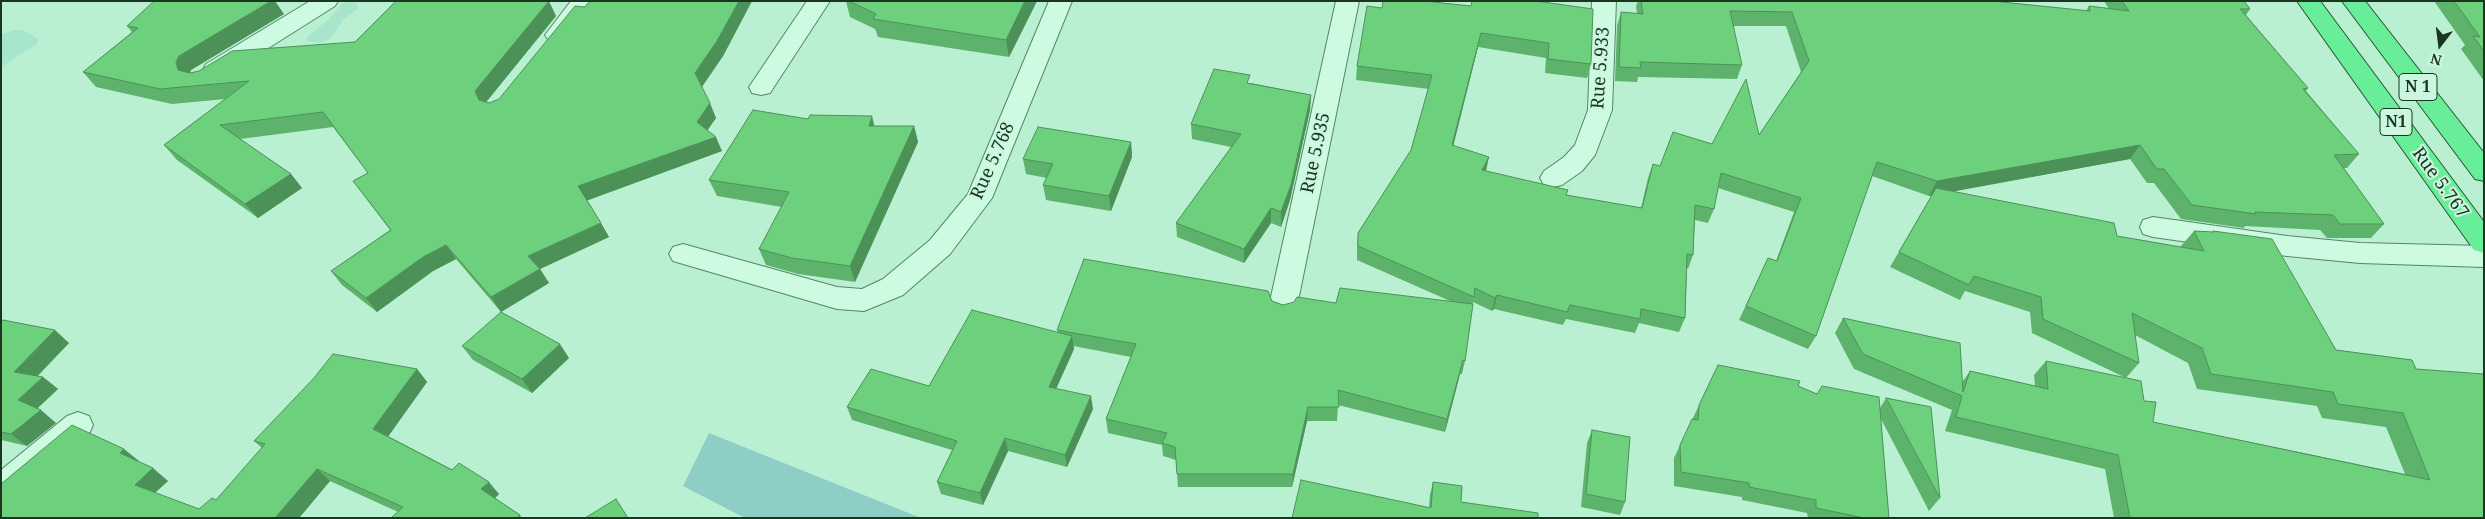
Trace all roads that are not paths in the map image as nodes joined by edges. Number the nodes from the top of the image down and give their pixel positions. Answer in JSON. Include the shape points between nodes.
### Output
{"nodes":[{"id":1,"x":327,"y":1,"type":"edge"},
{"id":2,"x":584,"y":1,"type":"edge"},
{"id":3,"x":818,"y":1,"type":"edge"},
{"id":4,"x":1061,"y":1,"type":"edge"},
{"id":5,"x":1348,"y":1,"type":"edge"},
{"id":6,"x":1604,"y":1,"type":"edge"},
{"id":7,"x":2308,"y":1,"type":"edge"},
{"id":8,"x":2353,"y":1,"type":"edge"},
{"id":9,"x":541,"y":54,"type":"edge"},
{"id":10,"x":201,"y":78,"type":"edge"},
{"id":11,"x":762,"y":87,"type":"dead end"},
{"id":12,"x":2484,"y":172,"type":"edge"},
{"id":13,"x":1553,"y":178,"type":"dead end"},
{"id":14,"x":2153,"y":227,"type":"dead end"},
{"id":15,"x":2484,"y":242,"type":"edge"},
{"id":16,"x":682,"y":254,"type":"dead end"},
{"id":17,"x":2484,"y":257,"type":"edge"},
{"id":18,"x":1283,"y":306,"type":"edge"},
{"id":19,"x":78,"y":425,"type":"dead end"},
{"id":20,"x":1,"y":488,"type":"edge"}],
"edges":[{"from":1,"to":10,"type":"street"},
{"from":2,"to":9,"type":"street"},
{"from":3,"to":11,"type":"street"},
{"from":4,"to":16,"type":"street","name":"Rue 5.768","via":[[979,198],[940,247],[894,287],[864,300],[837,298]]},
{"from":5,"to":18,"type":"street","name":"Rue 5.935"},
{"from":6,"to":13,"type":"street","name":"Rue 5.933","via":[[1600,110],[1586,149],[1573,164]]},
{"from":7,"to":15,"type":"highway","name":"Rue 5.767","number":"N1"},
{"from":8,"to":12,"type":"highway","number":"N 1"},
{"from":14,"to":17,"type":"street","via":[[2360,253]]},
{"from":19,"to":20,"type":"street"}]}
